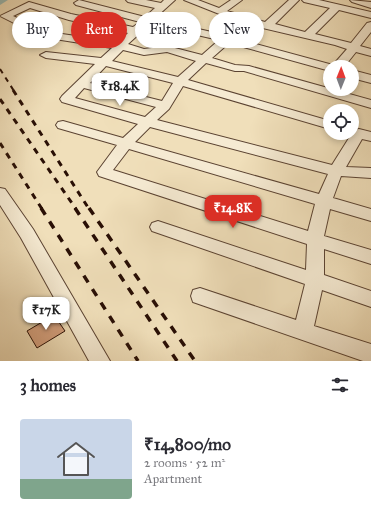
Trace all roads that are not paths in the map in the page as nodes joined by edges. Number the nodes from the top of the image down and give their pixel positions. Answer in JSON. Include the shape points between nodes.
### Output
{"nodes":[{"id":1,"x":131,"y":0,"type":"edge"},
{"id":2,"x":189,"y":0,"type":"edge"},
{"id":3,"x":237,"y":0,"type":"edge"},
{"id":4,"x":294,"y":0,"type":"edge"},
{"id":5,"x":307,"y":0,"type":"edge"},
{"id":6,"x":355,"y":0,"type":"edge"},
{"id":7,"x":79,"y":3,"type":"dead end"},
{"id":8,"x":166,"y":3,"type":"edge"},
{"id":9,"x":371,"y":5,"type":"edge"},
{"id":10,"x":337,"y":7,"type":"junction"},
{"id":11,"x":156,"y":12,"type":"edge"},
{"id":12,"x":220,"y":12,"type":"joint"},
{"id":13,"x":371,"y":15,"type":"edge"},
{"id":14,"x":71,"y":17,"type":"edge"},
{"id":15,"x":135,"y":17,"type":"edge"},
{"id":16,"x":264,"y":25,"type":"edge"},
{"id":17,"x":371,"y":25,"type":"edge"},
{"id":18,"x":267,"y":26,"type":"junction"},
{"id":19,"x":135,"y":34,"type":"edge"},
{"id":20,"x":307,"y":36,"type":"junction"},
{"id":21,"x":71,"y":39,"type":"edge"},
{"id":22,"x":127,"y":41,"type":"edge"},
{"id":23,"x":127,"y":47,"type":"edge"},
{"id":24,"x":353,"y":47,"type":"junction"},
{"id":25,"x":120,"y":48,"type":"edge"},
{"id":26,"x":217,"y":48,"type":"edge"},
{"id":27,"x":259,"y":48,"type":"edge"},
{"id":28,"x":371,"y":53,"type":"edge"},
{"id":29,"x":46,"y":55,"type":"dead end"},
{"id":30,"x":204,"y":59,"type":"junction"},
{"id":31,"x":343,"y":60,"type":"edge"},
{"id":32,"x":104,"y":62,"type":"junction"},
{"id":33,"x":323,"y":66,"type":"edge"},
{"id":34,"x":359,"y":76,"type":"edge"},
{"id":35,"x":371,"y":79,"type":"edge"},
{"id":36,"x":180,"y":81,"type":"junction"},
{"id":37,"x":81,"y":84,"type":"junction"},
{"id":38,"x":371,"y":104,"type":"edge"},
{"id":39,"x":164,"y":106,"type":"junction"},
{"id":40,"x":147,"y":122,"type":"junction"},
{"id":41,"x":323,"y":123,"type":"edge"},
{"id":42,"x":63,"y":125,"type":"dead end"},
{"id":43,"x":360,"y":134,"type":"edge"},
{"id":44,"x":126,"y":144,"type":"junction"},
{"id":45,"x":336,"y":171,"type":"junction"},
{"id":46,"x":371,"y":173,"type":"edge"},
{"id":47,"x":0,"y":193,"type":"edge"},
{"id":48,"x":324,"y":201,"type":"junction"},
{"id":49,"x":371,"y":215,"type":"edge"},
{"id":50,"x":158,"y":227,"type":"dead end"},
{"id":51,"x":314,"y":238,"type":"junction"},
{"id":52,"x":371,"y":257,"type":"edge"},
{"id":53,"x":315,"y":280,"type":"junction"},
{"id":54,"x":200,"y":296,"type":"dead end"},
{"id":55,"x":371,"y":299,"type":"edge"},
{"id":56,"x":303,"y":331,"type":"junction"},
{"id":57,"x":371,"y":354,"type":"edge"},
{"id":58,"x":100,"y":361,"type":"edge"}],
"edges":[{"from":1,"to":8,"type":"street"},
{"from":2,"to":12,"type":"street"},
{"from":3,"to":12,"type":"street"},
{"from":4,"to":18,"type":"street"},
{"from":5,"to":10,"type":"street"},
{"from":6,"to":9,"type":"street"},
{"from":7,"to":15,"type":"street"},
{"from":8,"to":11,"type":"street"},
{"from":10,"to":13,"type":"street"},
{"from":10,"to":20,"type":"street"},
{"from":14,"to":21,"type":"street","via":[[29,5],[5,16],[46,35]]},
{"from":16,"to":18,"type":"street"},
{"from":17,"to":24,"type":"street"},
{"from":18,"to":20,"type":"street"},
{"from":19,"to":22,"type":"street"},
{"from":20,"to":24,"type":"street"},
{"from":23,"to":30,"type":"street","via":[[144,52],[167,50]]},
{"from":24,"to":28,"type":"street"},
{"from":24,"to":31,"type":"street"},
{"from":25,"to":32,"type":"street"},
{"from":26,"to":30,"type":"street"},
{"from":27,"to":33,"type":"street"},
{"from":29,"to":32,"type":"street"},
{"from":30,"to":36,"type":"street"},
{"from":30,"to":38,"type":"street"},
{"from":32,"to":36,"type":"street"},
{"from":32,"to":37,"type":"street"},
{"from":34,"to":35,"type":"street"},
{"from":36,"to":39,"type":"street"},
{"from":36,"to":41,"type":"street"},
{"from":37,"to":39,"type":"street"},
{"from":37,"to":40,"type":"street","via":[[66,99]]},
{"from":39,"to":40,"type":"street"},
{"from":40,"to":44,"type":"street"},
{"from":40,"to":45,"type":"street"},
{"from":42,"to":44,"type":"street"},
{"from":43,"to":45,"type":"street"},
{"from":44,"to":48,"type":"street"},
{"from":44,"to":51,"type":"street","via":[[104,172]]},
{"from":45,"to":46,"type":"street"},
{"from":45,"to":48,"type":"street"},
{"from":47,"to":58,"type":"street","via":[[27,234]]},
{"from":48,"to":49,"type":"street"},
{"from":48,"to":51,"type":"street"},
{"from":50,"to":53,"type":"street"},
{"from":51,"to":52,"type":"street"},
{"from":51,"to":53,"type":"street"},
{"from":53,"to":55,"type":"street"},
{"from":53,"to":56,"type":"street"},
{"from":54,"to":56,"type":"street"},
{"from":56,"to":57,"type":"street"}]}
